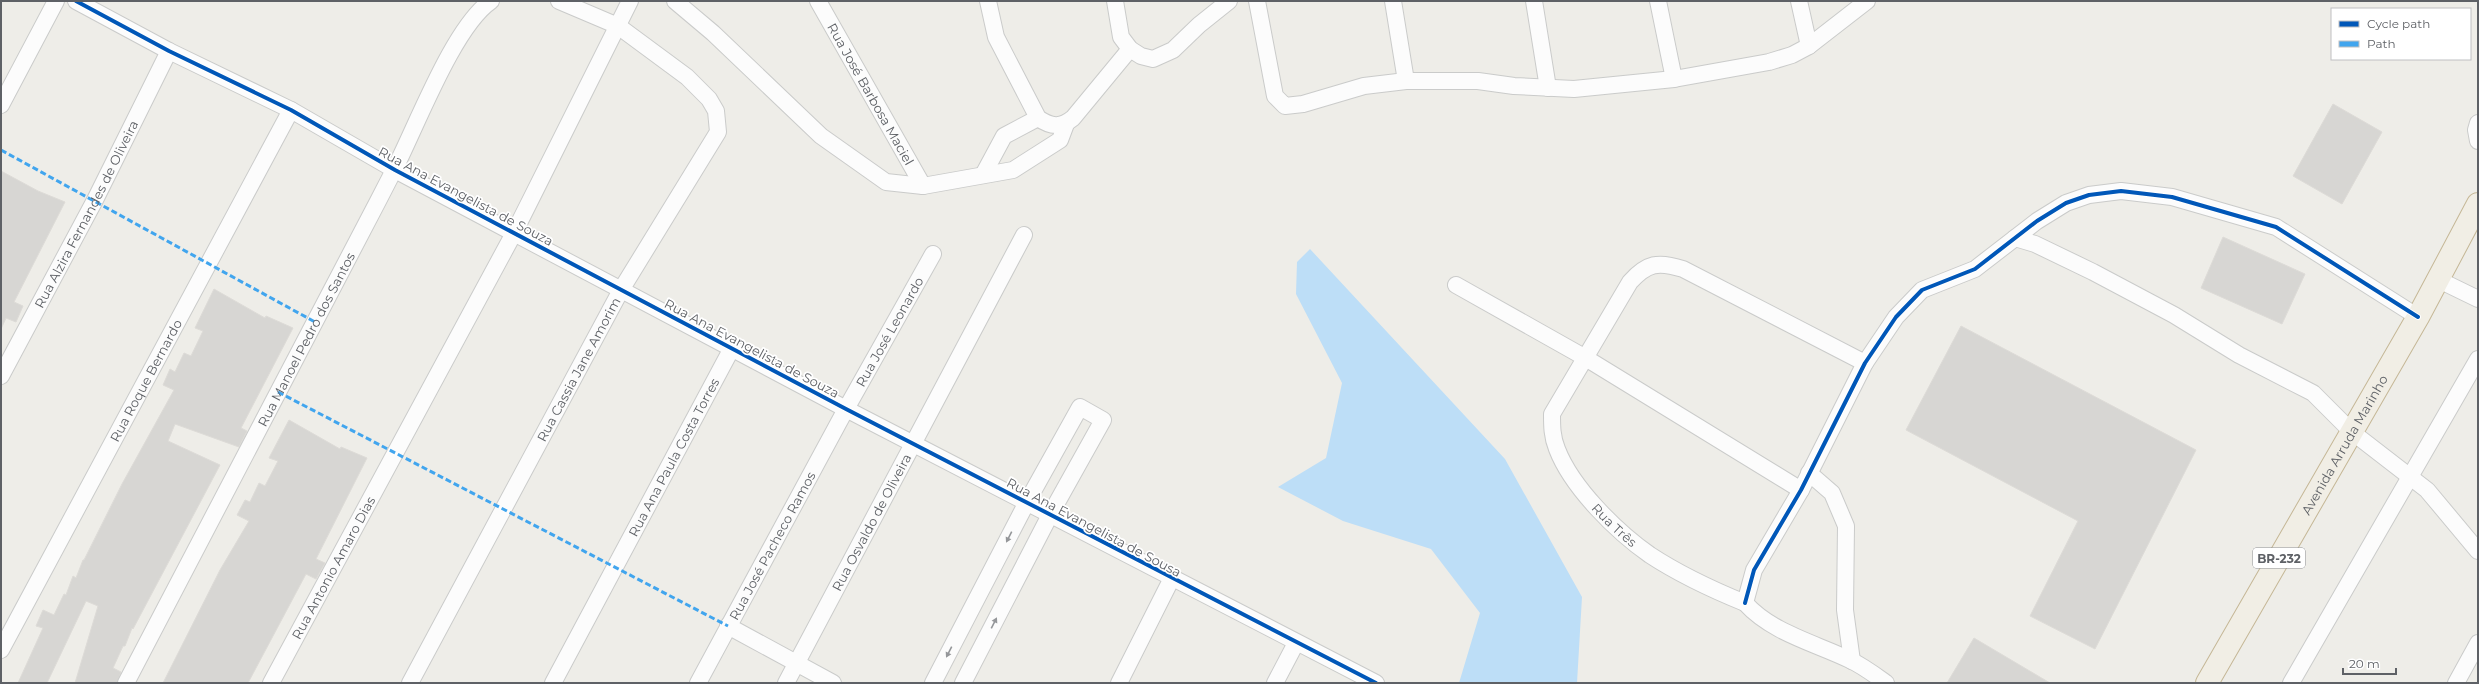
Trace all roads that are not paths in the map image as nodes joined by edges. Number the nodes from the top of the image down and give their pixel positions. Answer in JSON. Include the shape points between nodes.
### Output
{"nodes":[{"id":1,"x":56,"y":1,"type":"edge"},
{"id":2,"x":76,"y":1,"type":"edge"},
{"id":3,"x":491,"y":1,"type":"edge"},
{"id":4,"x":559,"y":1,"type":"edge"},
{"id":5,"x":630,"y":1,"type":"edge"},
{"id":6,"x":674,"y":1,"type":"edge"},
{"id":7,"x":818,"y":1,"type":"edge"},
{"id":8,"x":988,"y":1,"type":"edge"},
{"id":9,"x":1115,"y":1,"type":"edge"},
{"id":10,"x":1229,"y":1,"type":"edge"},
{"id":11,"x":1258,"y":1,"type":"edge"},
{"id":12,"x":1393,"y":1,"type":"edge"},
{"id":13,"x":1534,"y":1,"type":"edge"},
{"id":14,"x":1658,"y":1,"type":"edge"},
{"id":15,"x":1799,"y":1,"type":"edge"},
{"id":16,"x":1867,"y":1,"type":"edge"},
{"id":17,"x":618,"y":26,"type":"junction"},
{"id":18,"x":1809,"y":46,"type":"junction"},
{"id":19,"x":1130,"y":49,"type":"junction"},
{"id":20,"x":168,"y":51,"type":"junction"},
{"id":21,"x":1674,"y":79,"type":"junction"},
{"id":22,"x":1406,"y":81,"type":"junction"},
{"id":23,"x":1548,"y":88,"type":"junction"},
{"id":24,"x":1,"y":105,"type":"edge"},
{"id":25,"x":290,"y":110,"type":"junction"},
{"id":26,"x":1038,"y":118,"type":"junction"},
{"id":27,"x":2478,"y":123,"type":"edge"},
{"id":28,"x":1066,"y":124,"type":"junction"},
{"id":29,"x":2478,"y":141,"type":"edge"},
{"id":30,"x":394,"y":170,"type":"junction"},
{"id":31,"x":982,"y":175,"type":"junction"},
{"id":32,"x":923,"y":186,"type":"junction"},
{"id":33,"x":2478,"y":204,"type":"edge"},
{"id":34,"x":514,"y":233,"type":"junction"},
{"id":35,"x":1024,"y":235,"type":"dead end"},
{"id":36,"x":2015,"y":238,"type":"junction"},
{"id":37,"x":933,"y":254,"type":"dead end"},
{"id":38,"x":2439,"y":280,"type":"junction"},
{"id":39,"x":1456,"y":285,"type":"dead end"},
{"id":40,"x":621,"y":290,"type":"junction"},
{"id":41,"x":2478,"y":299,"type":"edge"},
{"id":42,"x":2418,"y":317,"type":"junction"},
{"id":43,"x":732,"y":348,"type":"junction"},
{"id":44,"x":1584,"y":357,"type":"junction"},
{"id":45,"x":2478,"y":359,"type":"edge"},
{"id":46,"x":1865,"y":363,"type":"junction"},
{"id":47,"x":1,"y":376,"type":"edge"},
{"id":48,"x":846,"y":409,"type":"junction"},
{"id":49,"x":2352,"y":432,"type":"junction"},
{"id":50,"x":912,"y":444,"type":"junction"},
{"id":51,"x":1809,"y":473,"type":"junction"},
{"id":52,"x":2410,"y":477,"type":"junction"},
{"id":53,"x":1801,"y":490,"type":"junction"},
{"id":54,"x":1027,"y":502,"type":"junction"},
{"id":55,"x":1050,"y":515,"type":"junction"},
{"id":56,"x":2478,"y":551,"type":"edge"},
{"id":57,"x":1172,"y":578,"type":"junction"},
{"id":58,"x":1745,"y":603,"type":"junction"},
{"id":59,"x":728,"y":626,"type":"junction"},
{"id":60,"x":1296,"y":643,"type":"junction"},
{"id":61,"x":2478,"y":643,"type":"edge"},
{"id":62,"x":1,"y":650,"type":"edge"},
{"id":63,"x":1852,"y":661,"type":"junction"},
{"id":64,"x":796,"y":663,"type":"junction"},
{"id":65,"x":2300,"y":676,"type":"edge"},
{"id":66,"x":126,"y":683,"type":"edge"},
{"id":67,"x":271,"y":683,"type":"edge"},
{"id":68,"x":410,"y":683,"type":"edge"},
{"id":69,"x":553,"y":683,"type":"edge"},
{"id":70,"x":698,"y":683,"type":"edge"},
{"id":71,"x":786,"y":683,"type":"edge"},
{"id":72,"x":833,"y":683,"type":"edge"},
{"id":73,"x":933,"y":683,"type":"edge"},
{"id":74,"x":963,"y":683,"type":"edge"},
{"id":75,"x":1119,"y":683,"type":"edge"},
{"id":76,"x":1274,"y":683,"type":"edge"},
{"id":77,"x":1376,"y":683,"type":"edge"},
{"id":78,"x":1886,"y":683,"type":"edge"},
{"id":79,"x":2207,"y":683,"type":"edge"},
{"id":80,"x":2291,"y":683,"type":"edge"},
{"id":81,"x":2456,"y":683,"type":"edge"}],
"edges":[{"from":1,"to":24,"type":"street"},
{"from":2,"to":20,"type":"street","name":"Rua Ana Evangelista de Souza"},
{"from":3,"to":30,"type":"street","name":"Rua Manoel Pedro dos Santos","via":[[468,25],[450,56]]},
{"from":4,"to":17,"type":"street"},
{"from":5,"to":17,"type":"street","name":"Rua Antonio Amaro Dias"},
{"from":6,"to":32,"type":"street","via":[[713,33],[821,136],[886,182]]},
{"from":7,"to":32,"type":"street","name":"Rua José Barbosa Maciel"},
{"from":8,"to":26,"type":"street","via":[[996,37]]},
{"from":9,"to":19,"type":"street","via":[[1121,37]]},
{"from":10,"to":19,"type":"street","via":[[1199,25],[1183,42],[1164,55],[1153,59],[1141,56]]},
{"from":11,"to":22,"type":"street","via":[[1275,96],[1285,106],[1304,104],[1364,86]]},
{"from":12,"to":22,"type":"street"},
{"from":13,"to":23,"type":"street"},
{"from":14,"to":21,"type":"street"},
{"from":15,"to":18,"type":"street"},
{"from":16,"to":18,"type":"street"},
{"from":17,"to":34,"type":"street","name":"Rua Antonio Amaro Dias"},
{"from":17,"to":40,"type":"street","name":"Rua Cassia Jane Amorim","via":[[687,78],[709,99],[719,120],[718,132],[713,142]]},
{"from":18,"to":21,"type":"street","via":[[1792,55],[1769,62]]},
{"from":19,"to":28,"type":"street"},
{"from":20,"to":25,"type":"street","name":"Rua Ana Evangelista de Souza"},
{"from":20,"to":47,"type":"street","name":"Rua Alzira Fernandes de Oliveira","via":[[95,200]]},
{"from":21,"to":23,"type":"street","via":[[1574,89]]},
{"from":22,"to":23,"type":"street","via":[[1478,81]]},
{"from":25,"to":30,"type":"street","name":"Rua Ana Evangelista de Souza"},
{"from":25,"to":62,"type":"street","name":"Rua Roque Bernardo"},
{"from":26,"to":28,"type":"street","via":[[1047,124]]},
{"from":26,"to":31,"type":"street","via":[[1004,136]]},
{"from":27,"to":29,"type":"street"},
{"from":28,"to":31,"type":"street","via":[[1060,140],[1013,170]]},
{"from":30,"to":34,"type":"street","name":"Rua Ana Evangelista de Souza"},
{"from":30,"to":66,"type":"street","name":"Rua Manoel Pedro dos Santos"},
{"from":31,"to":32,"type":"street"},
{"from":33,"to":38,"type":"highway","name":"Avenida Arruda Marinho","number":"BR-232"},
{"from":34,"to":40,"type":"street","name":"Rua Ana Evangelista de Souza"},
{"from":34,"to":67,"type":"street","name":"Rua Antonio Amaro Dias"},
{"from":35,"to":50,"type":"street","name":"Rua Osvaldo de Oliveira"},
{"from":36,"to":42,"type":"street","via":[[2060,206],[2089,195],[2121,191],[2172,198],[2276,227]]},
{"from":36,"to":46,"type":"street","via":[[1975,268],[1922,290],[1896,317]]},
{"from":36,"to":49,"type":"street","via":[[2035,244],[2093,272],[2174,315],[2239,355],[2314,393]]},
{"from":37,"to":48,"type":"street","name":"Rua José Leonardo"},
{"from":38,"to":41,"type":"street"},
{"from":38,"to":42,"type":"highway","name":"Avenida Arruda Marinho","number":"BR-232"},
{"from":39,"to":44,"type":"street"},
{"from":40,"to":43,"type":"street","name":"Rua Ana Evangelista de Souza"},
{"from":40,"to":68,"type":"street","name":"Rua Cassia Jane Amorim"},
{"from":42,"to":49,"type":"highway","name":"Avenida Arruda Marinho","number":"BR-232"},
{"from":43,"to":48,"type":"street","name":"Rua Ana Evangelista de Souza"},
{"from":43,"to":69,"type":"street","name":"Rua Ana Paula Costa Torres"},
{"from":44,"to":46,"type":"street","name":"Rua Três","via":[[1630,282],[1642,269],[1669,264]]},
{"from":44,"to":53,"type":"street"},
{"from":44,"to":58,"type":"street","name":"Rua Três","via":[[1552,414],[1552,431],[1566,467],[1620,532],[1686,574]]},
{"from":45,"to":52,"type":"street"},
{"from":46,"to":51,"type":"street"},
{"from":48,"to":50,"type":"street","name":"Rua Ana Evangelista de Sousa"},
{"from":48,"to":59,"type":"street","name":"Rua José Pacheco Ramos"},
{"from":49,"to":52,"type":"street"},
{"from":49,"to":79,"type":"highway","name":"Avenida Arruda Marinho","number":"BR-232"},
{"from":50,"to":54,"type":"street","name":"Rua Ana Evangelista de Sousa"},
{"from":50,"to":64,"type":"street","name":"Rua Osvaldo de Oliveira"},
{"from":51,"to":53,"type":"street"},
{"from":51,"to":63,"type":"street","via":[[1832,493],[1846,526],[1845,610]]},
{"from":52,"to":56,"type":"street","via":[[2427,490]]},
{"from":52,"to":65,"type":"street"},
{"from":53,"to":58,"type":"street","via":[[1754,570]]},
{"from":54,"to":55,"type":"street","name":"Rua Ana Evangelista de Sousa"},
{"from":54,"to":55,"type":"street","via":[[1080,407],[1103,420]]},
{"from":54,"to":73,"type":"street","one_way":true},
{"from":55,"to":57,"type":"street","name":"Rua Ana Evangelista de Sousa"},
{"from":74,"to":55,"type":"street","one_way":true},
{"from":57,"to":60,"type":"street","name":"Rua Ana Evangelista de Sousa"},
{"from":57,"to":75,"type":"street"},
{"from":58,"to":63,"type":"street","name":"Rua Três","via":[[1756,615],[1770,624]]},
{"from":59,"to":64,"type":"street"},
{"from":59,"to":70,"type":"street","name":"Rua José Pacheco Ramos"},
{"from":60,"to":76,"type":"street"},
{"from":60,"to":77,"type":"street","name":"Rua Ana Evangelista de Sousa"},
{"from":61,"to":81,"type":"street"},
{"from":63,"to":78,"type":"street","name":"Rua Três"},
{"from":64,"to":71,"type":"street","name":"Rua Osvaldo de Oliveira"},
{"from":64,"to":72,"type":"street"},
{"from":65,"to":80,"type":"street"}]}
